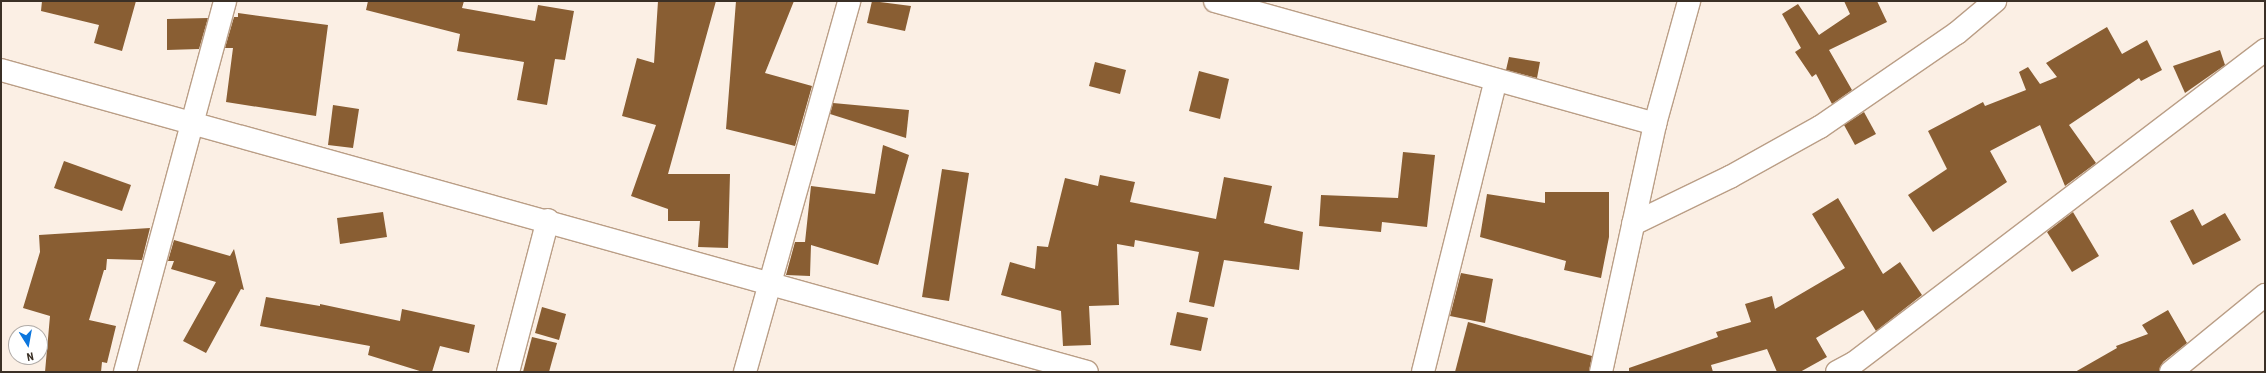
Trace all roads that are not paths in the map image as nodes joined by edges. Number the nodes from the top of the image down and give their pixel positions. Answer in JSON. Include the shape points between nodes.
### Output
{"nodes":[{"id":1,"x":225,"y":1,"type":"edge"},
{"id":2,"x":848,"y":1,"type":"edge"},
{"id":3,"x":1215,"y":1,"type":"edge"},
{"id":4,"x":1689,"y":1,"type":"edge"},
{"id":5,"x":1995,"y":1,"type":"edge"},
{"id":6,"x":2265,"y":50,"type":"edge"},
{"id":7,"x":1,"y":70,"type":"edge"},
{"id":8,"x":1496,"y":80,"type":"junction"},
{"id":9,"x":192,"y":122,"type":"junction"},
{"id":10,"x":1655,"y":124,"type":"junction"},
{"id":11,"x":548,"y":220,"type":"junction"},
{"id":12,"x":1633,"y":224,"type":"junction"},
{"id":13,"x":770,"y":283,"type":"junction"},
{"id":14,"x":2265,"y":295,"type":"edge"},
{"id":15,"x":125,"y":372,"type":"edge"},
{"id":16,"x":508,"y":372,"type":"edge"},
{"id":17,"x":745,"y":372,"type":"edge"},
{"id":18,"x":1088,"y":372,"type":"edge"},
{"id":19,"x":1422,"y":372,"type":"edge"},
{"id":20,"x":1601,"y":372,"type":"edge"},
{"id":21,"x":1837,"y":372,"type":"edge"},
{"id":22,"x":2171,"y":372,"type":"edge"}],
"edges":[{"from":1,"to":9,"type":"street"},
{"from":2,"to":13,"type":"street"},
{"from":3,"to":8,"type":"street"},
{"from":4,"to":10,"type":"street"},
{"from":5,"to":12,"type":"street","via":[[1957,34],[1820,127],[1730,176]]},
{"from":6,"to":21,"type":"street","via":[[1854,363]]},
{"from":7,"to":9,"type":"street"},
{"from":8,"to":10,"type":"street"},
{"from":8,"to":19,"type":"street"},
{"from":9,"to":11,"type":"street"},
{"from":9,"to":15,"type":"street"},
{"from":10,"to":12,"type":"street"},
{"from":11,"to":13,"type":"street"},
{"from":11,"to":16,"type":"street"},
{"from":12,"to":20,"type":"street"},
{"from":13,"to":17,"type":"street"},
{"from":13,"to":18,"type":"street"},
{"from":14,"to":22,"type":"street"}]}
